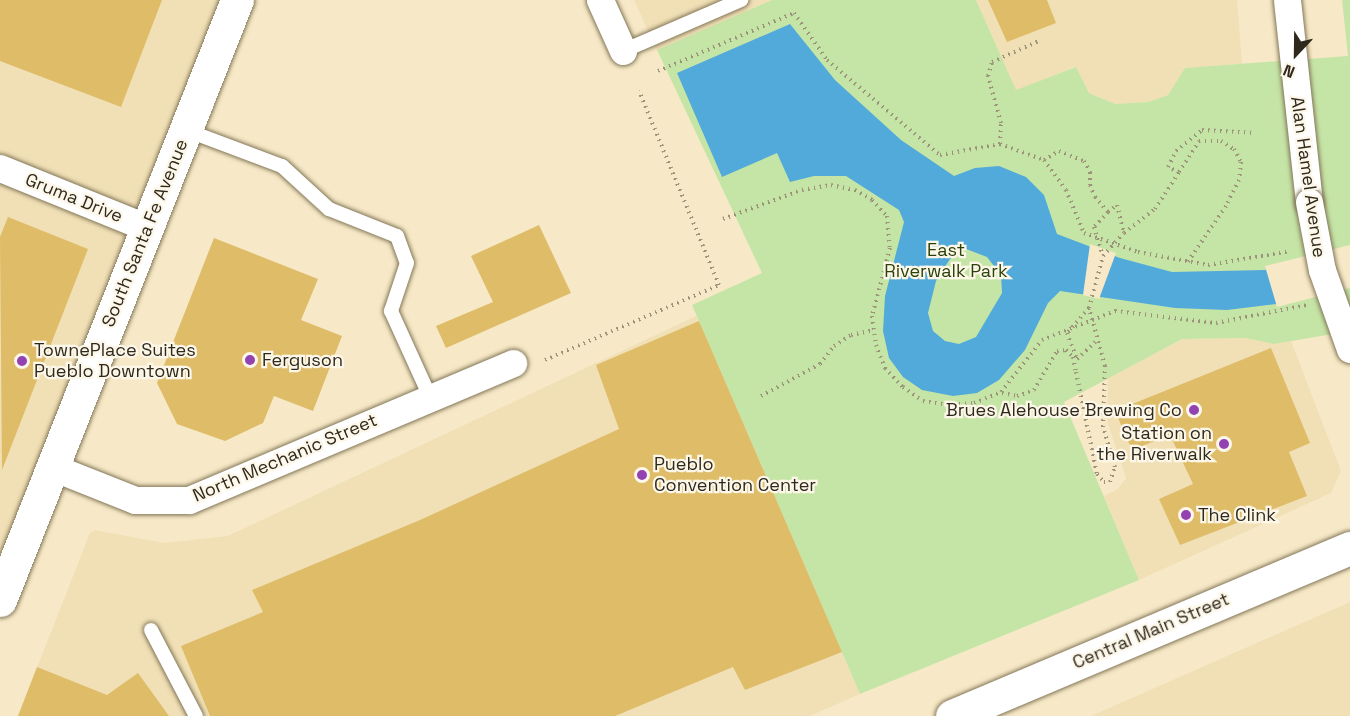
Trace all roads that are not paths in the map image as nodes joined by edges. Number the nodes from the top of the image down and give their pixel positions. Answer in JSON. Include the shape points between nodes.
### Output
{"nodes":[{"id":1,"x":237,"y":0,"type":"edge"},
{"id":2,"x":600,"y":0,"type":"edge"},
{"id":3,"x":741,"y":0,"type":"edge"},
{"id":4,"x":1287,"y":0,"type":"edge"},
{"id":5,"x":623,"y":51,"type":"joint"},
{"id":6,"x":186,"y":130,"type":"junction"},
{"id":7,"x":0,"y":168,"type":"edge"},
{"id":8,"x":148,"y":228,"type":"junction"},
{"id":9,"x":1350,"y":349,"type":"edge"},
{"id":10,"x":513,"y":363,"type":"dead end"},
{"id":11,"x":430,"y":397,"type":"junction"},
{"id":12,"x":52,"y":467,"type":"junction"},
{"id":13,"x":1350,"y":548,"type":"edge"},
{"id":14,"x":0,"y":600,"type":"edge"},
{"id":15,"x":151,"y":630,"type":"dead end"},
{"id":16,"x":196,"y":716,"type":"edge"},
{"id":17,"x":952,"y":716,"type":"edge"}],
"edges":[{"from":1,"to":6,"type":"main road","name":"South Santa Fe Avenue"},
{"from":2,"to":5,"type":"street"},
{"from":3,"to":5,"type":"lane"},
{"from":4,"to":9,"type":"street","name":"Alan Hamel Avenue","bridge":true,"via":[[1309,202],[1322,270]]},
{"from":6,"to":8,"type":"main road","name":"South Santa Fe Avenue"},
{"from":6,"to":11,"type":"lane","via":[[282,166],[329,209],[398,236],[407,263],[391,310]]},
{"from":7,"to":8,"type":"street","name":"Gruma Drive"},
{"from":8,"to":12,"type":"main road","name":"South Santa Fe Avenue"},
{"from":10,"to":11,"type":"street","name":"North Mechanic Street"},
{"from":11,"to":12,"type":"street","name":"North Mechanic Street","via":[[189,500],[135,500]]},
{"from":12,"to":14,"type":"main road","name":"South Santa Fe Avenue"},
{"from":13,"to":17,"type":"main road","name":"Central Main Street"},
{"from":15,"to":16,"type":"lane"}]}
